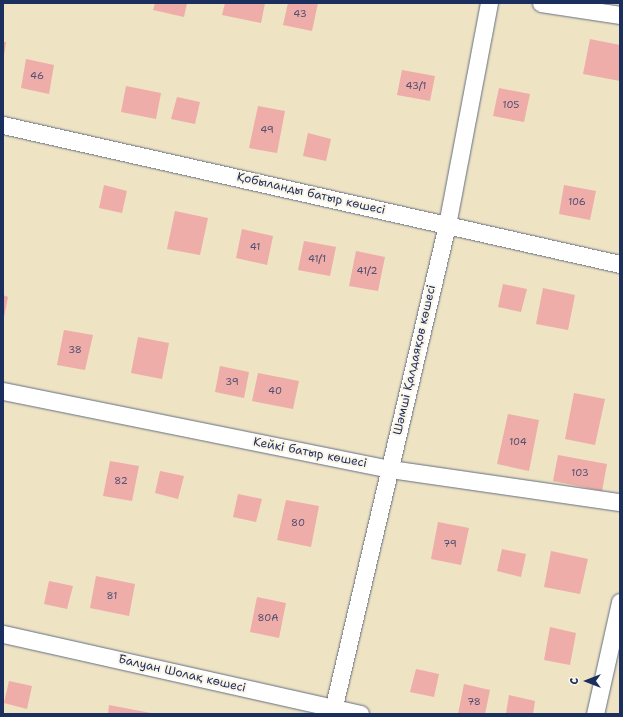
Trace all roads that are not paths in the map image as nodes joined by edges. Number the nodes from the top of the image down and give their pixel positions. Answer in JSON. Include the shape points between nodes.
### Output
{"nodes":[{"id":1,"x":488,"y":3,"type":"edge"},
{"id":2,"x":542,"y":3,"type":"edge"},
{"id":3,"x":620,"y":16,"type":"edge"},
{"id":4,"x":3,"y":125,"type":"edge"},
{"id":5,"x":447,"y":225,"type":"junction"},
{"id":6,"x":620,"y":264,"type":"edge"},
{"id":7,"x":3,"y":391,"type":"edge"},
{"id":8,"x":390,"y":469,"type":"junction"},
{"id":9,"x":620,"y":502,"type":"edge"},
{"id":10,"x":620,"y":602,"type":"edge"},
{"id":11,"x":3,"y":634,"type":"edge"},
{"id":12,"x":333,"y":711,"type":"edge"},
{"id":13,"x":360,"y":714,"type":"edge"},
{"id":14,"x":595,"y":714,"type":"edge"}],
"edges":[{"from":1,"to":5,"type":"street","name":"Шәмші Қалдаяқов көшесі"},
{"from":2,"to":3,"type":"street"},
{"from":4,"to":5,"type":"street","name":"Қобыланды батыр көшесі"},
{"from":5,"to":6,"type":"street","name":"Қобыланды батыр көшесі"},
{"from":5,"to":8,"type":"street","name":"Шәмші Қалдаяқов көшесі"},
{"from":7,"to":8,"type":"street","name":"Кейкі батыр көшесі"},
{"from":8,"to":9,"type":"street","name":"Кейкі батыр көшесі"},
{"from":8,"to":12,"type":"street","name":"Шәмші Қалдаяқов көшесі"},
{"from":10,"to":14,"type":"street"},
{"from":11,"to":12,"type":"street","name":"Балуан Шолақ көшесі"},
{"from":12,"to":13,"type":"street","name":"Балуан Шолақ көшесі"}]}
